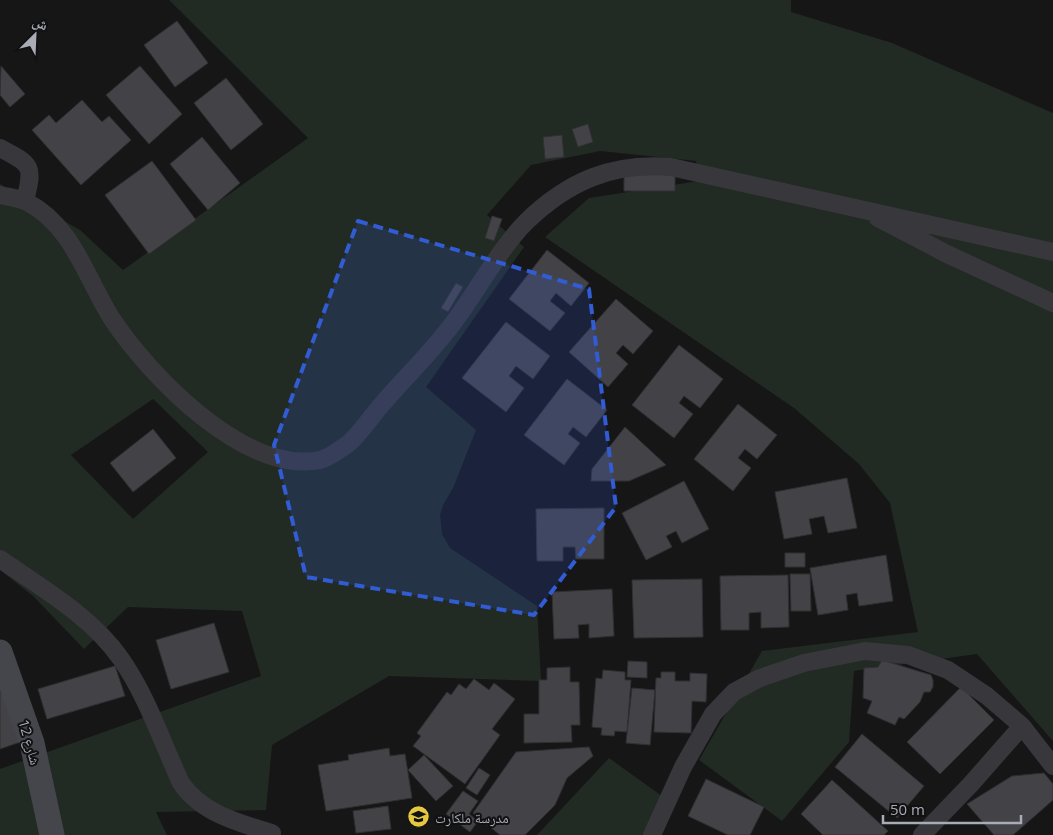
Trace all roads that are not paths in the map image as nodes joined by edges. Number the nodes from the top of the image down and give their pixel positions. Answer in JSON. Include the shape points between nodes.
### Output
{"nodes":[{"id":1,"x":0,"y":148,"type":"edge"},
{"id":2,"x":0,"y":195,"type":"edge"},
{"id":3,"x":25,"y":201,"type":"junction"},
{"id":4,"x":860,"y":208,"type":"junction"},
{"id":5,"x":1053,"y":252,"type":"edge"},
{"id":6,"x":1053,"y":303,"type":"edge"},
{"id":7,"x":0,"y":559,"type":"edge"},
{"id":8,"x":0,"y":652,"type":"edge"},
{"id":9,"x":1022,"y":726,"type":"junction"},
{"id":10,"x":1053,"y":766,"type":"edge"},
{"id":11,"x":272,"y":833,"type":"dead end"},
{"id":12,"x":52,"y":835,"type":"edge"},
{"id":13,"x":652,"y":835,"type":"edge"},
{"id":14,"x":922,"y":835,"type":"edge"}],
"edges":[{"from":1,"to":3,"type":"street","via":[[29,167],[31,176]]},
{"from":2,"to":3,"type":"street"},
{"from":3,"to":4,"type":"street","via":[[66,235],[112,318],[148,367],[205,420],[252,448],[291,461],[322,460],[349,443],[444,336],[526,222],[565,191],[608,170],[648,165],[671,167]]},
{"from":4,"to":5,"type":"street"},
{"from":4,"to":6,"type":"street","via":[[946,254]]},
{"from":7,"to":11,"type":"street","via":[[73,612],[106,640],[121,658],[188,793],[213,811]]},
{"from":8,"to":12,"type":"street","name":"شارع 12","via":[[32,743]]},
{"from":9,"to":10,"type":"street"},
{"from":9,"to":13,"type":"street","via":[[987,696],[948,670],[908,655],[866,651],[804,663],[760,678],[734,692],[713,714],[683,767]]},
{"from":9,"to":14,"type":"street"}]}
